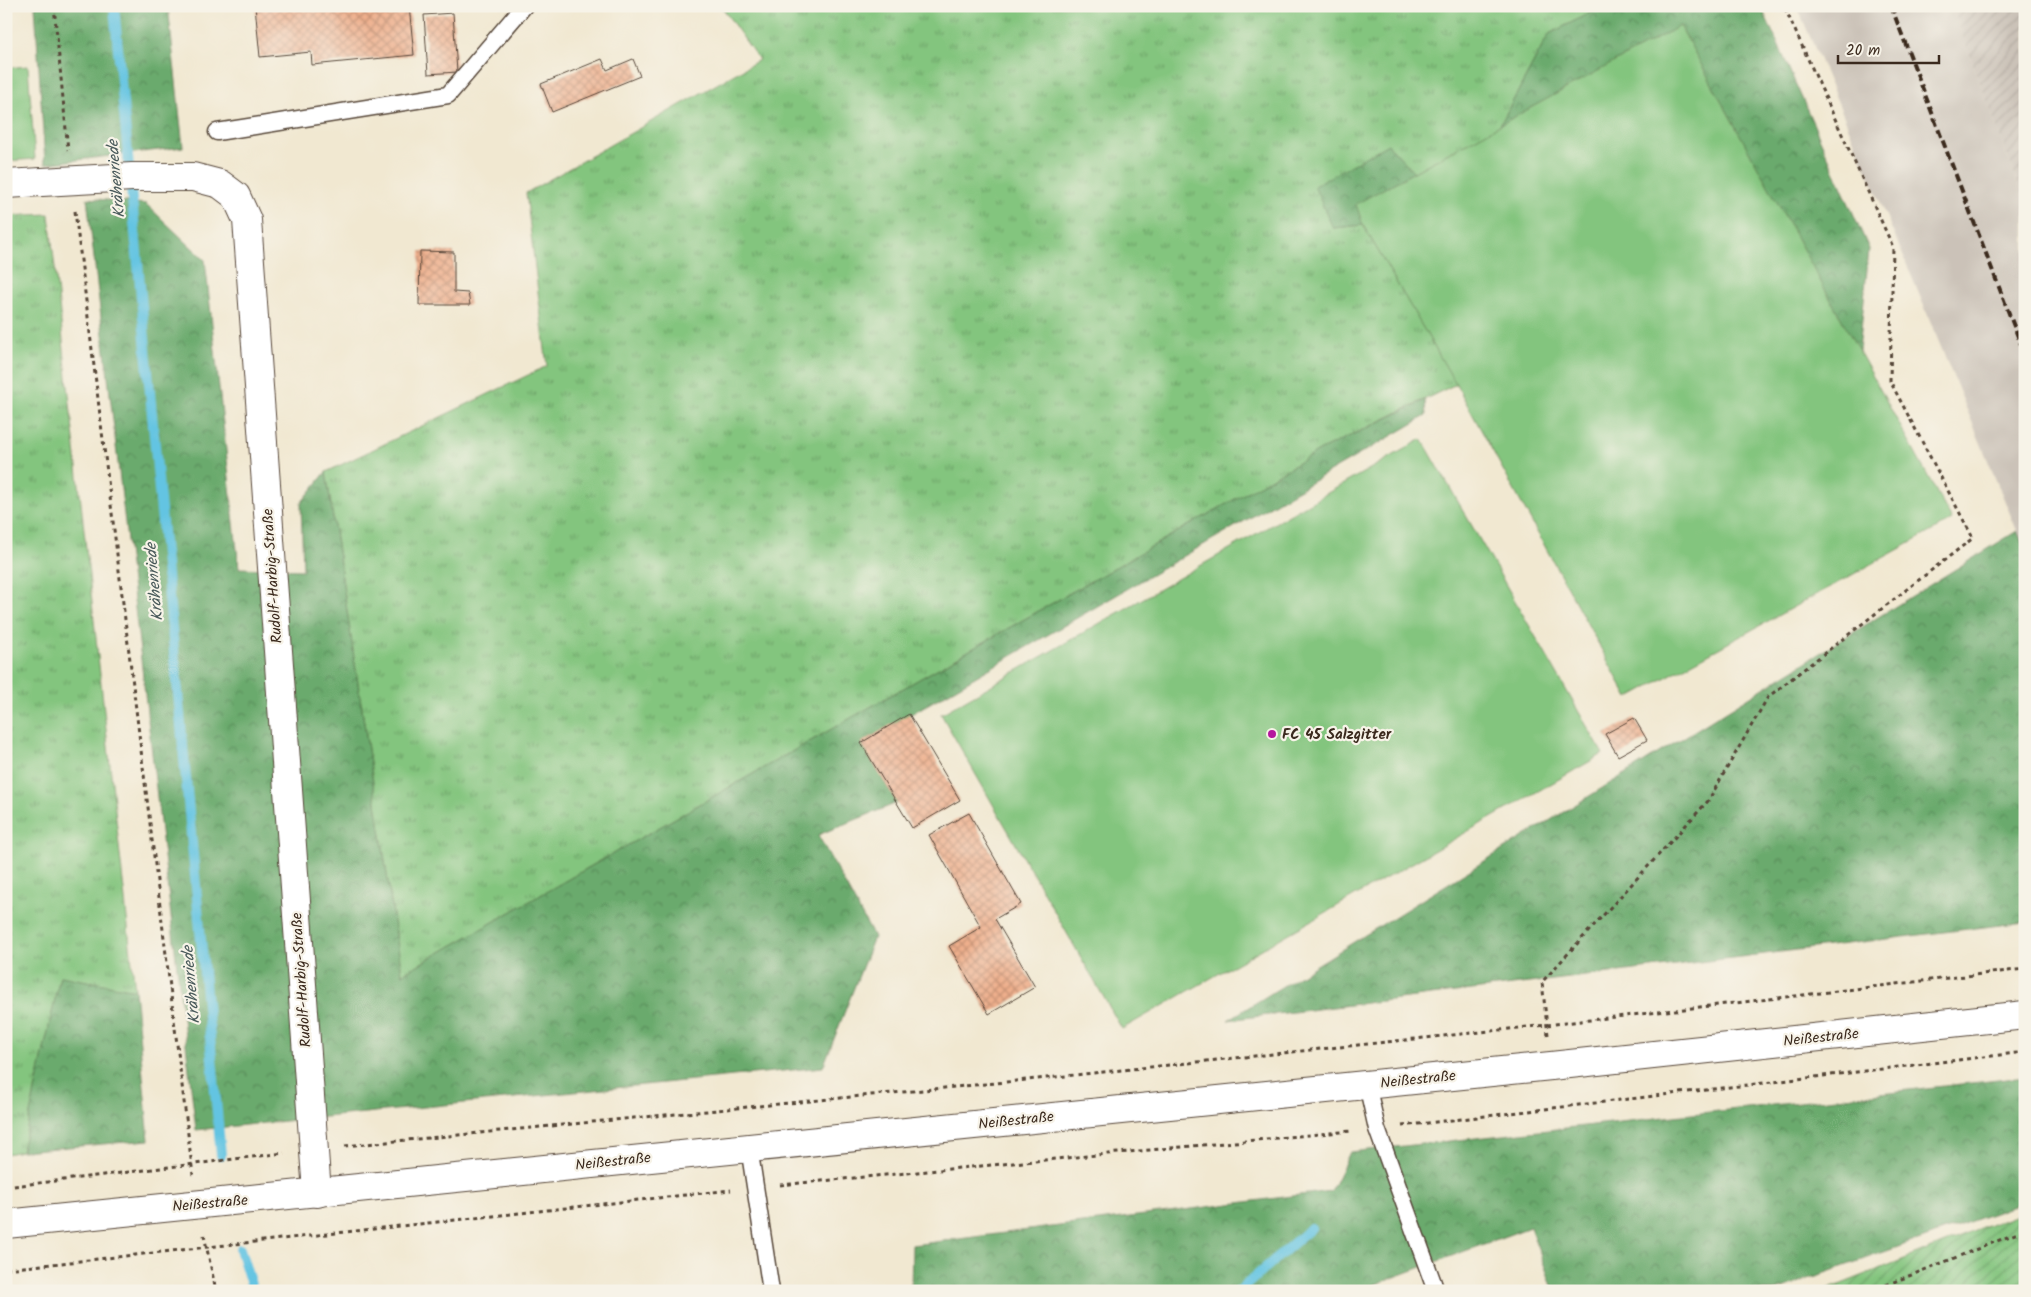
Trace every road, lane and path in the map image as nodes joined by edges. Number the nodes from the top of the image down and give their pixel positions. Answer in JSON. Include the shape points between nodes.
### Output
{"nodes":[{"id":1,"x":54,"y":6,"type":"edge"},
{"id":2,"x":524,"y":6,"type":"edge"},
{"id":3,"x":1784,"y":6,"type":"edge"},
{"id":4,"x":217,"y":132,"type":"dead end"},
{"id":5,"x":71,"y":180,"type":"junction"},
{"id":6,"x":6,"y":184,"type":"edge"},
{"id":7,"x":2025,"y":969,"type":"edge"},
{"id":8,"x":2025,"y":1015,"type":"edge"},
{"id":9,"x":1547,"y":1025,"type":"junction"},
{"id":10,"x":2025,"y":1052,"type":"edge"},
{"id":11,"x":1551,"y":1066,"type":"junction"},
{"id":12,"x":1368,"y":1084,"type":"junction"},
{"id":13,"x":1377,"y":1128,"type":"junction"},
{"id":14,"x":749,"y":1147,"type":"junction"},
{"id":15,"x":313,"y":1149,"type":"junction"},
{"id":16,"x":191,"y":1166,"type":"junction"},
{"id":17,"x":6,"y":1187,"type":"edge"},
{"id":18,"x":756,"y":1188,"type":"junction"},
{"id":19,"x":317,"y":1193,"type":"junction"},
{"id":20,"x":199,"y":1204,"type":"junction"},
{"id":21,"x":6,"y":1224,"type":"edge"},
{"id":22,"x":2025,"y":1230,"type":"edge"},
{"id":23,"x":206,"y":1248,"type":"junction"},
{"id":24,"x":6,"y":1269,"type":"edge"},
{"id":25,"x":216,"y":1291,"type":"edge"},
{"id":26,"x":771,"y":1291,"type":"edge"},
{"id":27,"x":1436,"y":1291,"type":"edge"},
{"id":28,"x":1871,"y":1291,"type":"edge"}],
"edges":[{"from":1,"to":5,"type":"path"},
{"from":2,"to":4,"type":"lane","via":[[448,95]]},
{"from":3,"to":9,"type":"path","via":[[1893,247],[1890,381],[1973,538],[1768,697],[1708,801],[1542,982]]},
{"from":5,"to":6,"type":"street","name":"Rudolf-Harbig-Straße"},
{"from":5,"to":15,"type":"street","name":"Rudolf-Harbig-Straße","via":[[193,177],[220,184],[236,196],[247,220]]},
{"from":5,"to":16,"type":"path"},
{"from":7,"to":9,"type":"path"},
{"from":8,"to":11,"type":"street","name":"Neißestraße"},
{"from":9,"to":11,"type":"path"},
{"from":9,"to":15,"type":"path","via":[[1027,1080]]},
{"from":10,"to":13,"type":"path"},
{"from":11,"to":12,"type":"street","name":"Neißestraße"},
{"from":12,"to":13,"type":"lane"},
{"from":12,"to":14,"type":"street","name":"Neißestraße"},
{"from":13,"to":18,"type":"path"},
{"from":13,"to":27,"type":"lane"},
{"from":14,"to":18,"type":"lane"},
{"from":14,"to":19,"type":"street","name":"Neißestraße"},
{"from":15,"to":16,"type":"path"},
{"from":15,"to":19,"type":"street","name":"Rudolf-Harbig-Straße"},
{"from":16,"to":17,"type":"path"},
{"from":16,"to":20,"type":"path"},
{"from":18,"to":23,"type":"path"},
{"from":18,"to":26,"type":"lane"},
{"from":19,"to":20,"type":"street","name":"Neißestraße"},
{"from":20,"to":21,"type":"street","name":"Neißestraße"},
{"from":20,"to":23,"type":"path"},
{"from":22,"to":28,"type":"path"},
{"from":23,"to":24,"type":"path"},
{"from":23,"to":25,"type":"path"}]}
